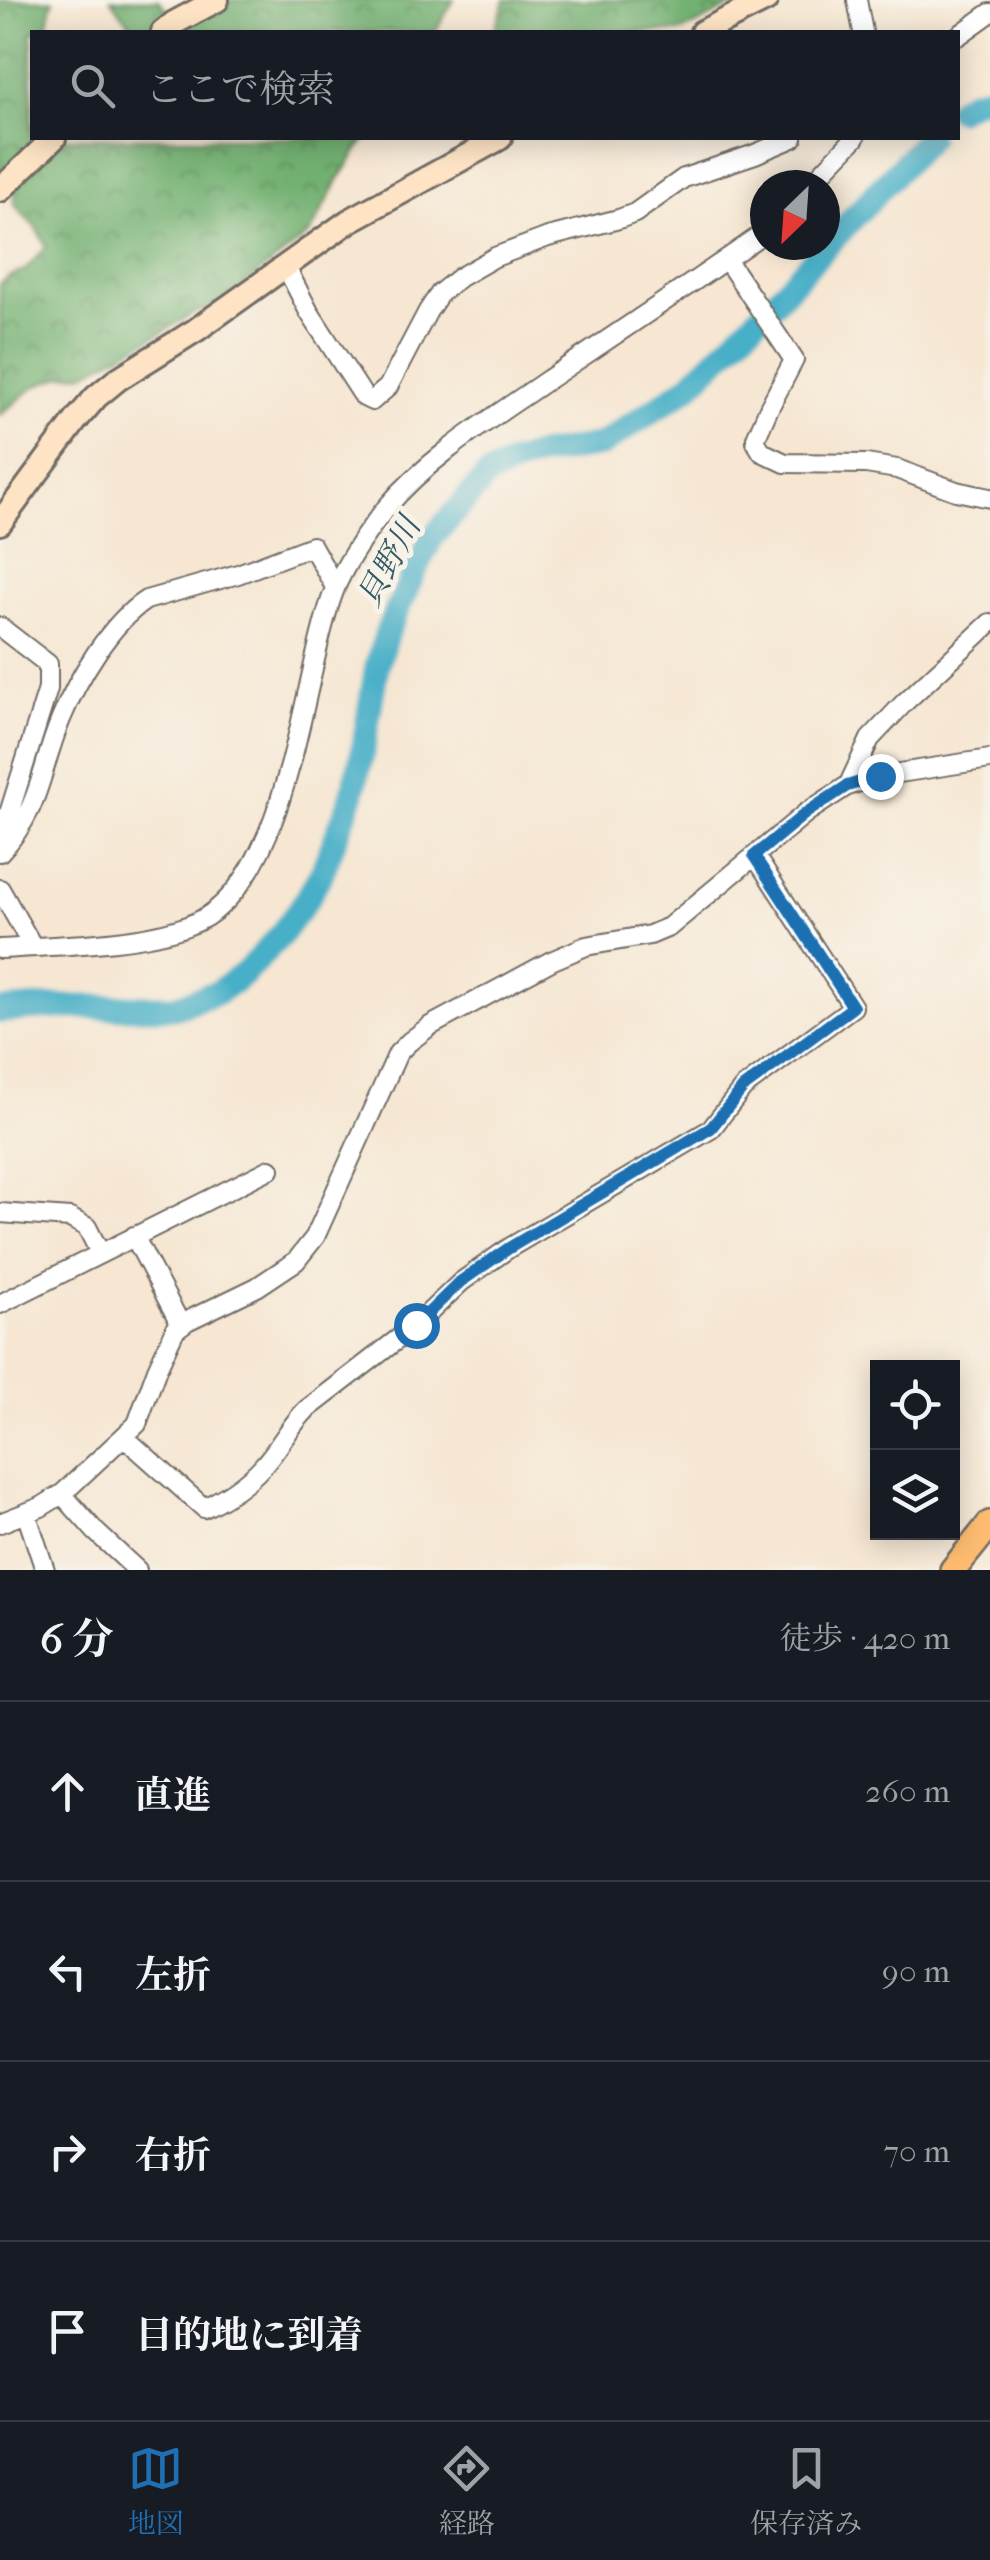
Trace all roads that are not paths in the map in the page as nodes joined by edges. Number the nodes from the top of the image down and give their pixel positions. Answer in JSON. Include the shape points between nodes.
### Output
{"nodes":[{"id":1,"x":218,"y":0,"type":"edge"},
{"id":2,"x":766,"y":0,"type":"edge"},
{"id":3,"x":858,"y":0,"type":"edge"},
{"id":4,"x":990,"y":13,"type":"edge"},
{"id":5,"x":165,"y":30,"type":"edge"},
{"id":6,"x":706,"y":30,"type":"edge"},
{"id":7,"x":863,"y":30,"type":"edge"},
{"id":8,"x":960,"y":35,"type":"edge"},
{"id":9,"x":52,"y":140,"type":"edge"},
{"id":10,"x":496,"y":140,"type":"edge"},
{"id":11,"x":787,"y":140,"type":"edge"},
{"id":12,"x":853,"y":140,"type":"edge"},
{"id":13,"x":824,"y":170,"type":"edge"},
{"id":14,"x":0,"y":190,"type":"edge"},
{"id":15,"x":750,"y":244,"type":"edge"},
{"id":16,"x":728,"y":262,"type":"junction"},
{"id":17,"x":285,"y":265,"type":"junction"},
{"id":18,"x":990,"y":498,"type":"edge"},
{"id":19,"x":0,"y":523,"type":"edge"},
{"id":20,"x":335,"y":588,"type":"junction"},
{"id":21,"x":990,"y":624,"type":"edge"},
{"id":22,"x":0,"y":627,"type":"edge"},
{"id":23,"x":990,"y":759,"type":"edge"},
{"id":24,"x":848,"y":786,"type":"junction"},
{"id":25,"x":0,"y":842,"type":"edge"},
{"id":26,"x":0,"y":852,"type":"edge"},
{"id":27,"x":754,"y":856,"type":"junction"},
{"id":28,"x":0,"y":889,"type":"edge"},
{"id":29,"x":33,"y":947,"type":"junction"},
{"id":30,"x":0,"y":950,"type":"edge"},
{"id":31,"x":270,"y":1169,"type":"dead end"},
{"id":32,"x":0,"y":1214,"type":"edge"},
{"id":33,"x":134,"y":1236,"type":"junction"},
{"id":34,"x":100,"y":1254,"type":"junction"},
{"id":35,"x":0,"y":1304,"type":"edge"},
{"id":36,"x":181,"y":1325,"type":"junction"},
{"id":37,"x":124,"y":1437,"type":"junction"},
{"id":38,"x":62,"y":1494,"type":"junction"},
{"id":39,"x":26,"y":1513,"type":"junction"},
{"id":40,"x":0,"y":1523,"type":"edge"},
{"id":41,"x":990,"y":1524,"type":"edge"},
{"id":42,"x":45,"y":1570,"type":"edge"},
{"id":43,"x":136,"y":1570,"type":"edge"},
{"id":44,"x":954,"y":1570,"type":"edge"}],
"edges":[{"from":1,"to":5,"type":"street"},
{"from":2,"to":6,"type":"street"},
{"from":3,"to":7,"type":"street"},
{"from":4,"to":8,"type":"street"},
{"from":9,"to":14,"type":"street"},
{"from":10,"to":17,"type":"street","via":[[349,221]]},
{"from":11,"to":17,"type":"street","via":[[684,178],[620,219],[548,237],[460,277],[440,293],[388,387],[372,401],[318,326]]},
{"from":12,"to":13,"type":"street"},
{"from":15,"to":16,"type":"street"},
{"from":16,"to":18,"type":"street","via":[[794,360],[756,438],[762,452],[784,462],[896,469]]},
{"from":16,"to":20,"type":"street","via":[[436,460],[364,536]]},
{"from":17,"to":19,"type":"street","via":[[96,397]]},
{"from":20,"to":26,"type":"street","via":[[312,546],[138,605],[87,670],[60,720],[36,797]]},
{"from":20,"to":29,"type":"street","via":[[268,835],[226,901],[190,926],[158,935]]},
{"from":21,"to":24,"type":"street","via":[[870,739]]},
{"from":22,"to":25,"type":"street","via":[[48,664],[49,674]]},
{"from":23,"to":24,"type":"street"},
{"from":24,"to":27,"type":"street"},
{"from":27,"to":36,"type":"street","via":[[669,927],[550,961],[409,1042],[398,1053],[315,1237],[296,1260],[257,1286]]},
{"from":27,"to":37,"type":"street","via":[[853,1007],[743,1088],[711,1128],[460,1282],[306,1410],[256,1474],[230,1495],[204,1508]]},
{"from":28,"to":29,"type":"street"},
{"from":29,"to":30,"type":"street"},
{"from":31,"to":33,"type":"street"},
{"from":32,"to":34,"type":"street","via":[[70,1218],[87,1227]]},
{"from":33,"to":34,"type":"street"},
{"from":33,"to":36,"type":"street"},
{"from":34,"to":35,"type":"street"},
{"from":36,"to":37,"type":"street","via":[[137,1424]]},
{"from":37,"to":38,"type":"street"},
{"from":38,"to":39,"type":"street"},
{"from":38,"to":43,"type":"street"},
{"from":39,"to":40,"type":"street"},
{"from":39,"to":42,"type":"street"},
{"from":41,"to":44,"type":"main road"}]}
